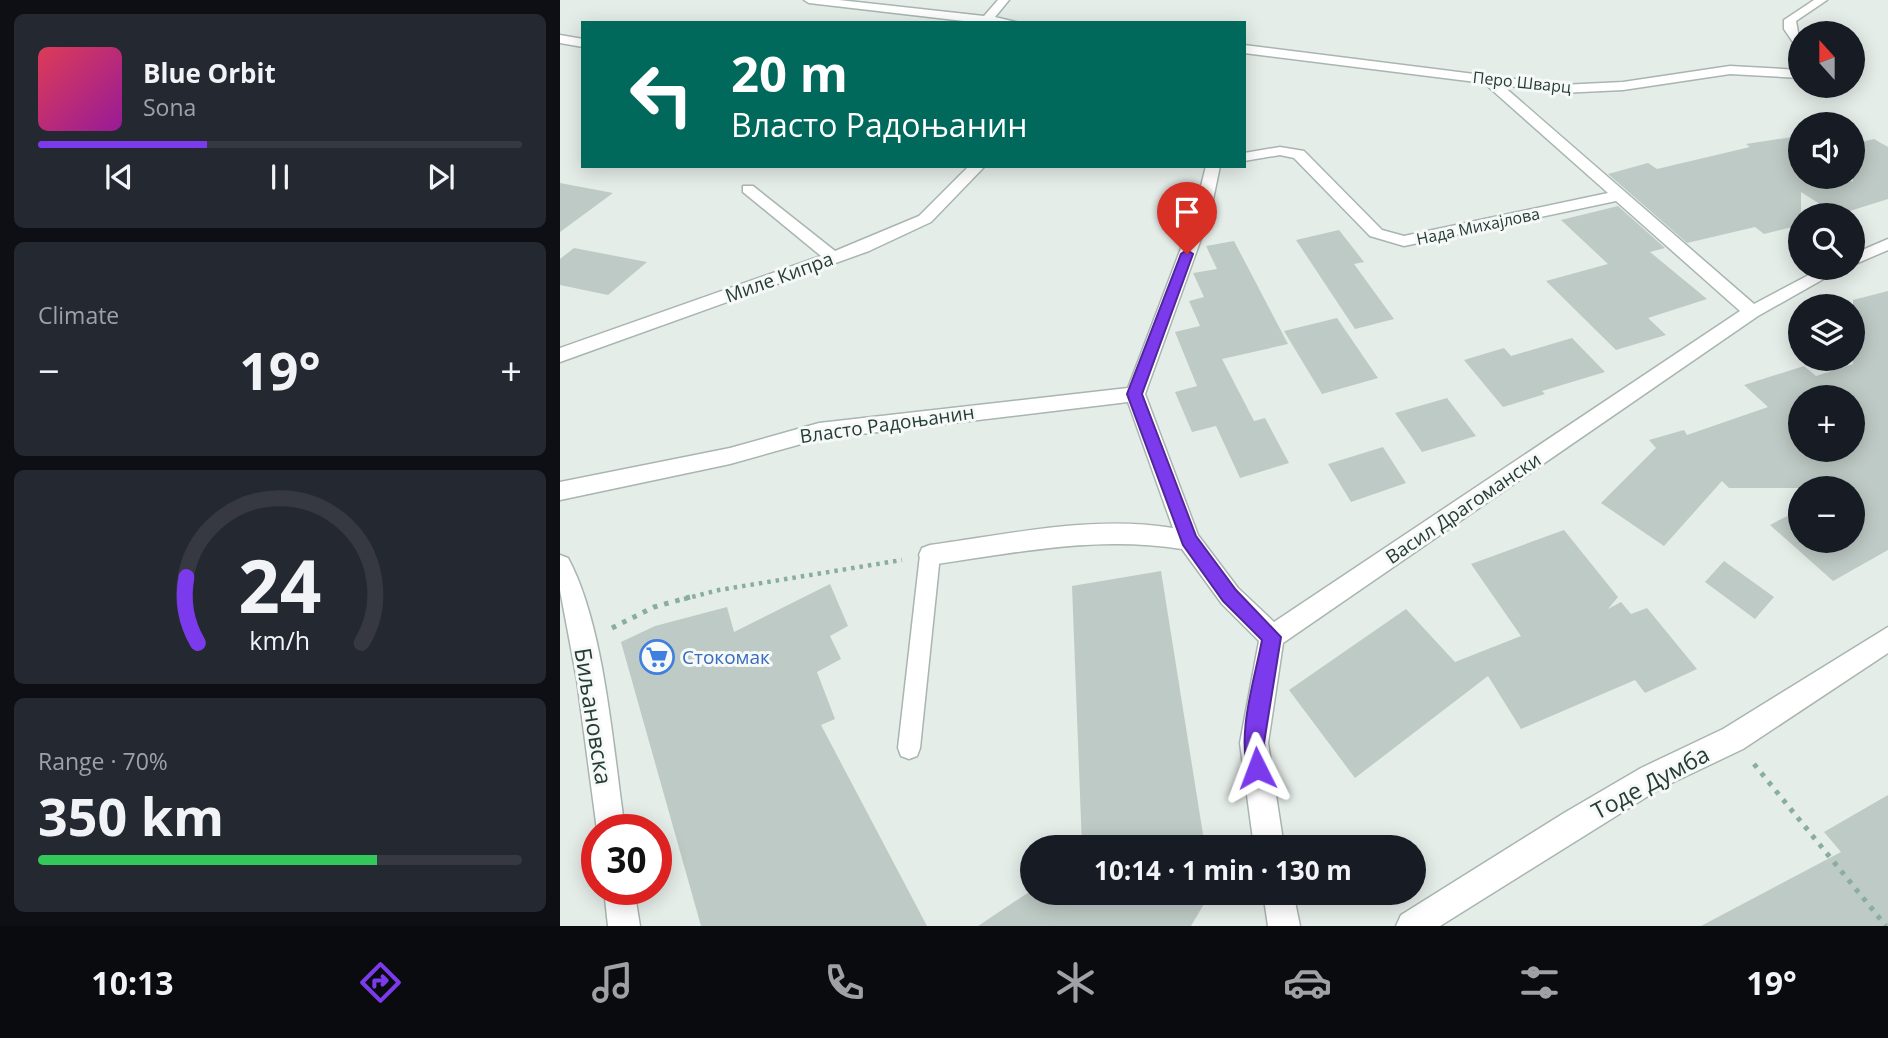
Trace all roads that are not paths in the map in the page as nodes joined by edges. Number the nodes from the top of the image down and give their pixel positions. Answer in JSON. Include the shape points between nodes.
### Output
{"nodes":[{"id":1,"x":809,"y":0,"type":"edge"},
{"id":2,"x":1004,"y":0,"type":"edge"},
{"id":3,"x":1822,"y":0,"type":"edge"},
{"id":4,"x":987,"y":20,"type":"junction"},
{"id":5,"x":996,"y":21,"type":"edge"},
{"id":6,"x":1790,"y":21,"type":"edge"},
{"id":7,"x":560,"y":39,"type":"edge"},
{"id":8,"x":581,"y":43,"type":"edge"},
{"id":9,"x":1246,"y":49,"type":"edge"},
{"id":10,"x":1788,"y":73,"type":"edge"},
{"id":11,"x":1486,"y":78,"type":"junction"},
{"id":12,"x":1246,"y":157,"type":"edge"},
{"id":13,"x":976,"y":168,"type":"edge"},
{"id":14,"x":1213,"y":168,"type":"edge"},
{"id":15,"x":748,"y":189,"type":"dead end"},
{"id":16,"x":1618,"y":196,"type":"junction"},
{"id":17,"x":1888,"y":244,"type":"edge"},
{"id":18,"x":1865,"y":255,"type":"edge"},
{"id":19,"x":833,"y":258,"type":"junction"},
{"id":20,"x":1812,"y":280,"type":"edge"},
{"id":21,"x":1752,"y":312,"type":"junction"},
{"id":22,"x":560,"y":355,"type":"edge"},
{"id":23,"x":1135,"y":394,"type":"junction"},
{"id":24,"x":560,"y":491,"type":"edge"},
{"id":25,"x":1189,"y":540,"type":"junction"},
{"id":26,"x":930,"y":555,"type":"joint"},
{"id":27,"x":560,"y":565,"type":"edge"},
{"id":28,"x":1272,"y":637,"type":"junction"},
{"id":29,"x":1888,"y":639,"type":"edge"},
{"id":30,"x":909,"y":748,"type":"dead end"},
{"id":31,"x":609,"y":814,"type":"edge"},
{"id":32,"x":1267,"y":835,"type":"edge"},
{"id":33,"x":621,"y":905,"type":"edge"},
{"id":34,"x":1280,"y":905,"type":"edge"},
{"id":35,"x":624,"y":926,"type":"edge"},
{"id":36,"x":1284,"y":926,"type":"edge"},
{"id":37,"x":1412,"y":926,"type":"edge"}],
"edges":[{"from":1,"to":4,"type":"street"},
{"from":2,"to":4,"type":"street"},
{"from":3,"to":6,"type":"street"},
{"from":4,"to":5,"type":"street"},
{"from":7,"to":8,"type":"street"},
{"from":9,"to":11,"type":"street","name":"Перо Шварц"},
{"from":10,"to":11,"type":"street","name":"Перо Шварц","via":[[1730,70],[1623,86],[1561,89]]},
{"from":11,"to":16,"type":"street"},
{"from":12,"to":16,"type":"street","name":"Нада Михајлова","via":[[1280,151],[1298,154],[1376,233],[1404,242]]},
{"from":13,"to":19,"type":"street","name":"Миле Кипра","via":[[925,219]]},
{"from":14,"to":23,"type":"street","via":[[1202,214]]},
{"from":15,"to":19,"type":"street"},
{"from":16,"to":21,"type":"street"},
{"from":17,"to":18,"type":"street"},
{"from":19,"to":22,"type":"street","name":"Миле Кипра"},
{"from":20,"to":21,"type":"street","name":"Васил Драгомански"},
{"from":21,"to":28,"type":"street","name":"Васил Драгомански"},
{"from":23,"to":24,"type":"street","name":"Власто Радоњанин","via":[[819,431],[730,456]]},
{"from":23,"to":25,"type":"street"},
{"from":25,"to":26,"type":"street","via":[[1138,532],[1087,533]]},
{"from":25,"to":28,"type":"street","via":[[1230,596]]},
{"from":26,"to":30,"type":"lane"},
{"from":27,"to":31,"type":"street","name":"Биљановска","via":[[570,586],[590,680]]},
{"from":28,"to":32,"type":"street","via":[[1254,743]]},
{"from":29,"to":37,"type":"street","name":"Тоде Думба","via":[[1733,739],[1651,778]]},
{"from":33,"to":35,"type":"street"},
{"from":34,"to":36,"type":"street"}]}
